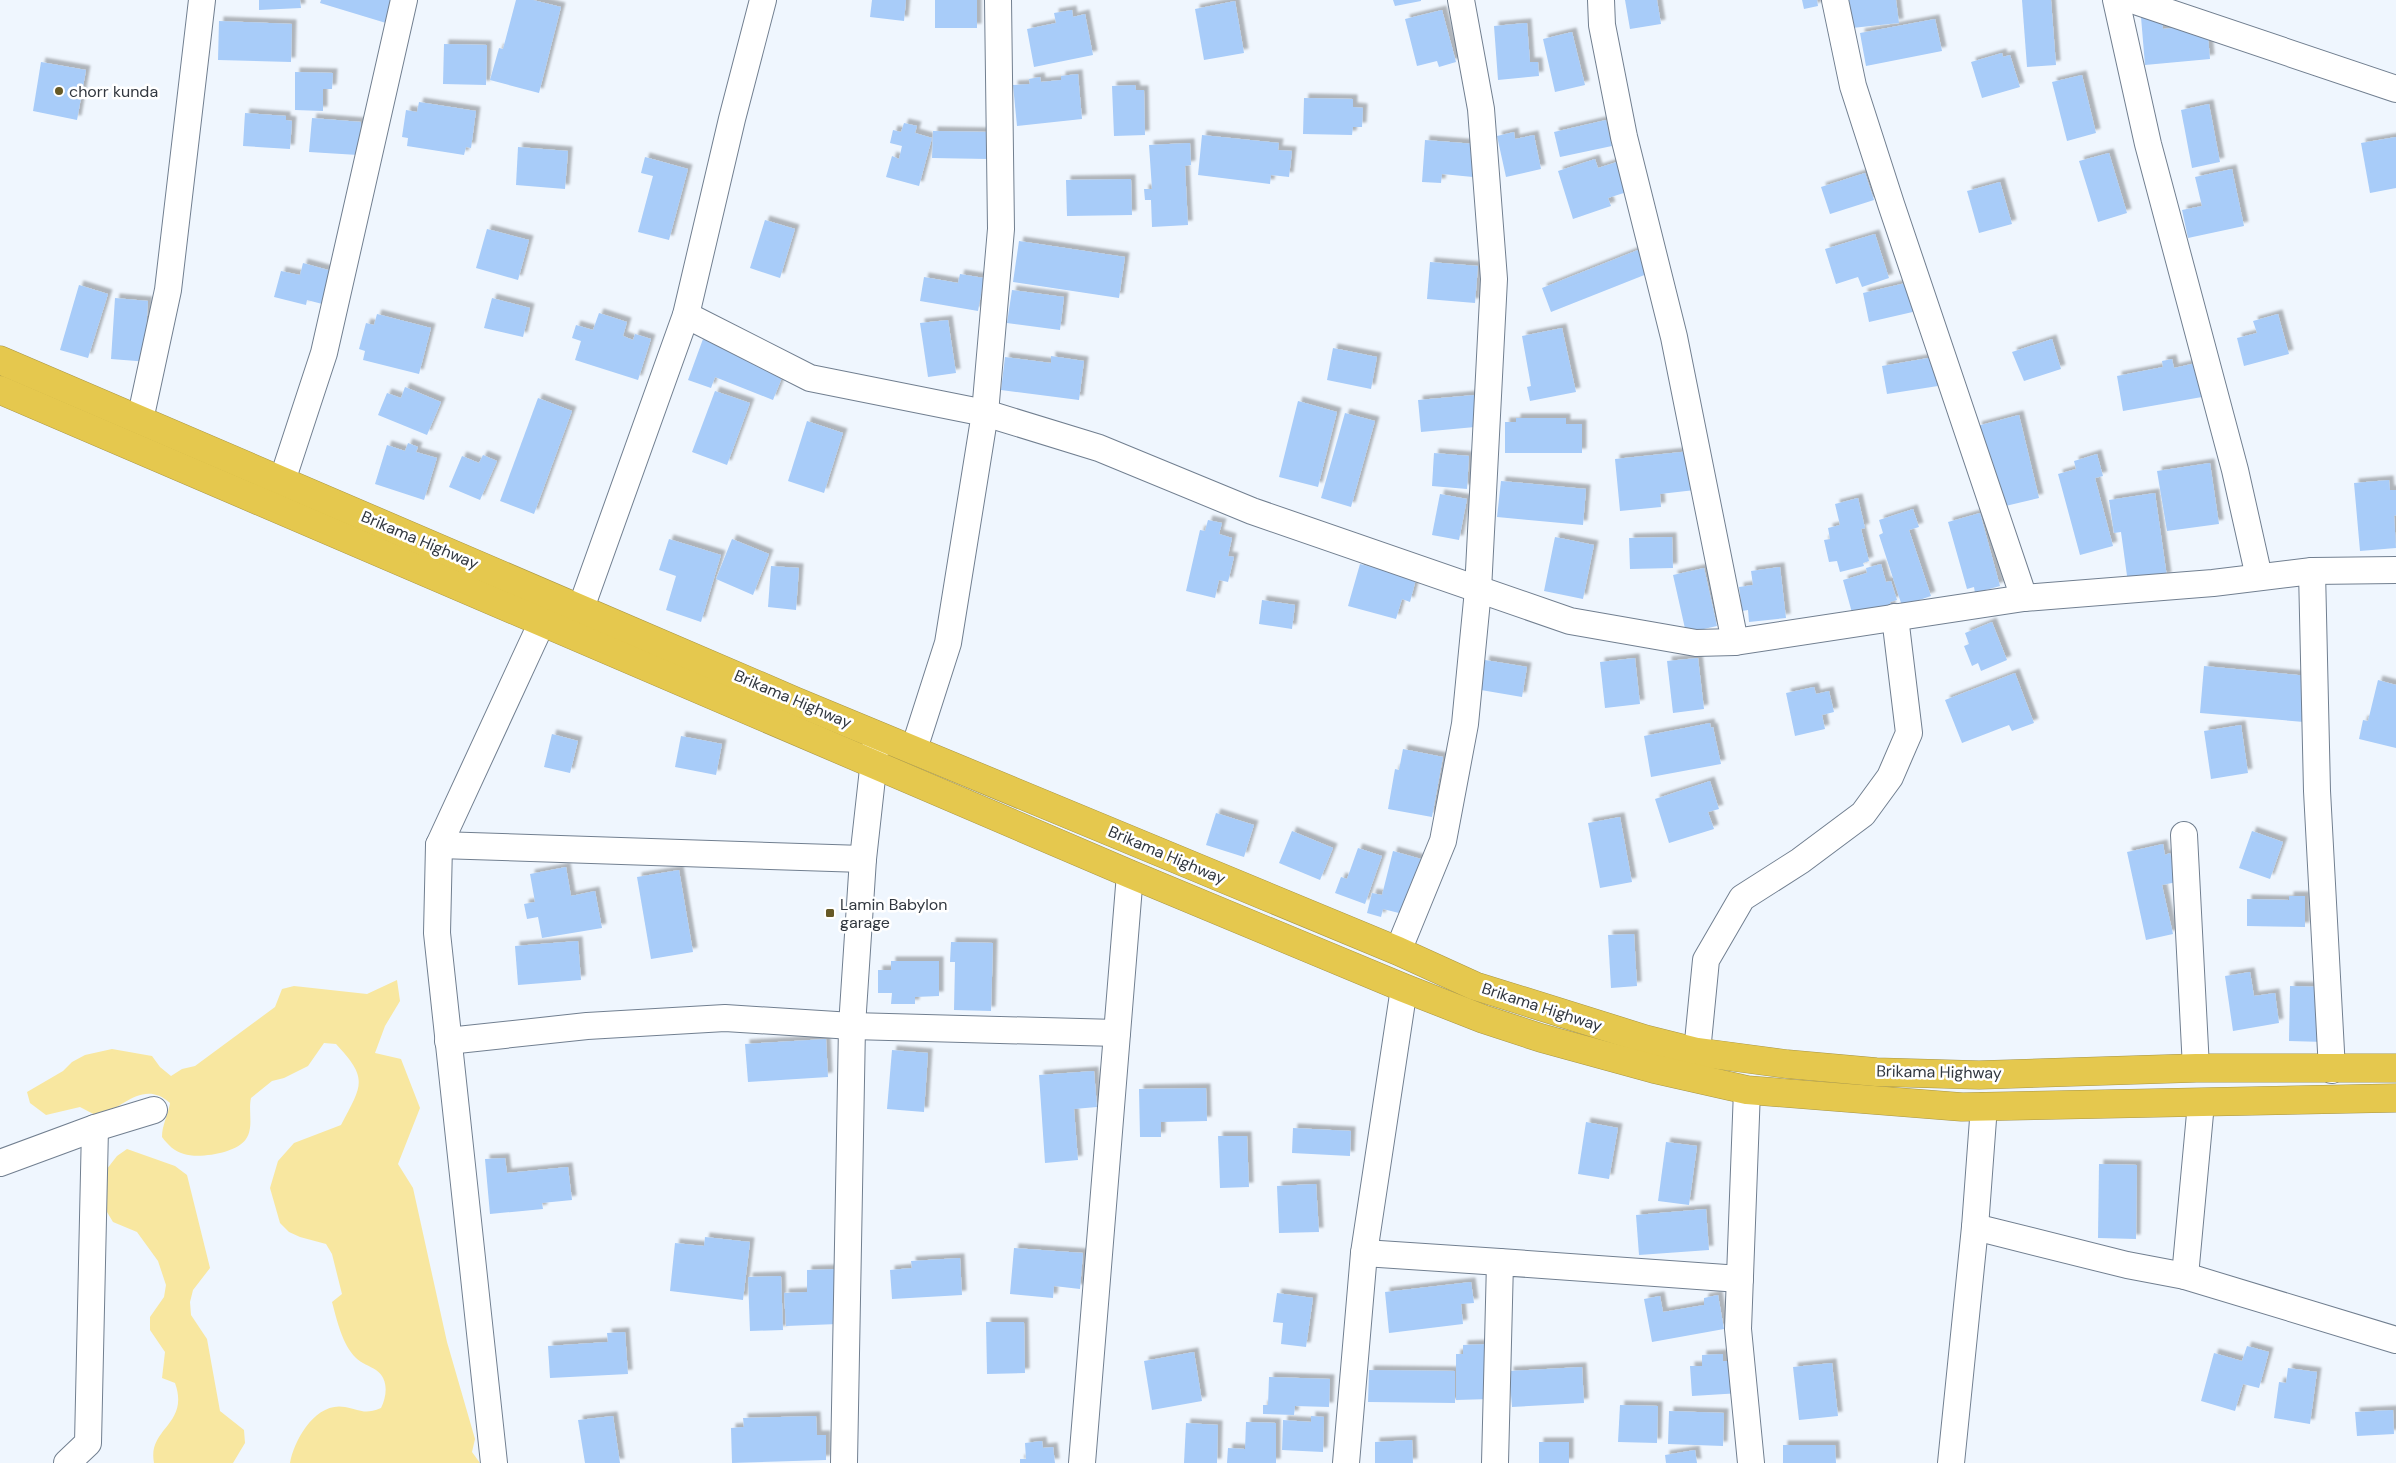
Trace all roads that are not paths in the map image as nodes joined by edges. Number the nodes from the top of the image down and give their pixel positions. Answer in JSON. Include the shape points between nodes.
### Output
{"nodes":[{"id":1,"x":202,"y":0,"type":"edge"},
{"id":2,"x":404,"y":0,"type":"edge"},
{"id":3,"x":763,"y":0,"type":"edge"},
{"id":4,"x":998,"y":0,"type":"edge"},
{"id":5,"x":1461,"y":0,"type":"edge"},
{"id":6,"x":1602,"y":0,"type":"edge"},
{"id":7,"x":1836,"y":0,"type":"edge"},
{"id":8,"x":2116,"y":0,"type":"edge"},
{"id":9,"x":2132,"y":0,"type":"edge"},
{"id":10,"x":2396,"y":89,"type":"edge"},
{"id":11,"x":686,"y":315,"type":"junction"},
{"id":12,"x":0,"y":360,"type":"edge"},
{"id":13,"x":0,"y":390,"type":"edge"},
{"id":14,"x":986,"y":413,"type":"junction"},
{"id":15,"x":140,"y":420,"type":"junction"},
{"id":16,"x":282,"y":481,"type":"junction"},
{"id":17,"x":2396,"y":570,"type":"edge"},
{"id":18,"x":2312,"y":572,"type":"junction"},
{"id":19,"x":2259,"y":577,"type":"junction"},
{"id":20,"x":1478,"y":590,"type":"junction"},
{"id":21,"x":2024,"y":598,"type":"junction"},
{"id":22,"x":581,"y":608,"type":"junction"},
{"id":23,"x":1895,"y":617,"type":"junction"},
{"id":24,"x":542,"y":622,"type":"junction"},
{"id":25,"x":1735,"y":642,"type":"junction"},
{"id":26,"x":795,"y":700,"type":"junction"},
{"id":27,"x":785,"y":728,"type":"junction"},
{"id":28,"x":877,"y":734,"type":"junction"},
{"id":29,"x":914,"y":749,"type":"junction"},
{"id":30,"x":874,"y":764,"type":"junction"},
{"id":31,"x":2184,"y":835,"type":"dead end"},
{"id":32,"x":439,"y":845,"type":"junction"},
{"id":33,"x":863,"y":860,"type":"junction"},
{"id":34,"x":1130,"y":874,"type":"junction"},
{"id":35,"x":1398,"y":951,"type":"junction"},
{"id":36,"x":1404,"y":988,"type":"junction"},
{"id":37,"x":852,"y":1026,"type":"junction"},
{"id":38,"x":1117,"y":1033,"type":"junction"},
{"id":39,"x":448,"y":1041,"type":"junction"},
{"id":40,"x":1697,"y":1052,"type":"junction"},
{"id":41,"x":2196,"y":1068,"type":"junction"},
{"id":42,"x":2396,"y":1068,"type":"edge"},
{"id":43,"x":2332,"y":1070,"type":"junction"},
{"id":44,"x":1747,"y":1090,"type":"junction"},
{"id":45,"x":2396,"y":1098,"type":"edge"},
{"id":46,"x":2201,"y":1102,"type":"junction"},
{"id":47,"x":1984,"y":1106,"type":"junction"},
{"id":48,"x":154,"y":1110,"type":"dead end"},
{"id":49,"x":95,"y":1128,"type":"junction"},
{"id":50,"x":0,"y":1164,"type":"edge"},
{"id":51,"x":1975,"y":1227,"type":"junction"},
{"id":52,"x":1364,"y":1253,"type":"junction"},
{"id":53,"x":1500,"y":1262,"type":"junction"},
{"id":54,"x":2185,"y":1276,"type":"junction"},
{"id":55,"x":1740,"y":1279,"type":"junction"},
{"id":56,"x":2396,"y":1340,"type":"edge"},
{"id":57,"x":67,"y":1463,"type":"edge"},
{"id":58,"x":494,"y":1463,"type":"edge"},
{"id":59,"x":844,"y":1463,"type":"edge"},
{"id":60,"x":1082,"y":1463,"type":"edge"},
{"id":61,"x":1346,"y":1463,"type":"edge"},
{"id":62,"x":1495,"y":1463,"type":"edge"},
{"id":63,"x":1751,"y":1463,"type":"edge"},
{"id":64,"x":1951,"y":1463,"type":"edge"}],
"edges":[{"from":1,"to":15,"type":"street","via":[[168,290]]},
{"from":2,"to":16,"type":"street","via":[[324,353]]},
{"from":3,"to":11,"type":"street"},
{"from":4,"to":14,"type":"street","via":[[1001,230]]},
{"from":5,"to":20,"type":"street","via":[[1481,110],[1494,279]]},
{"from":6,"to":25,"type":"street","via":[[1602,25],[1624,137],[1674,337]]},
{"from":7,"to":21,"type":"street","via":[[1865,122]]},
{"from":8,"to":19,"type":"street","via":[[2148,144],[2235,470]]},
{"from":9,"to":10,"type":"street"},
{"from":11,"to":14,"type":"street","via":[[810,378]]},
{"from":11,"to":22,"type":"street"},
{"from":12,"to":15,"type":"highway","name":"Brikama Highway"},
{"from":13,"to":24,"type":"highway","name":"Brikama Highway"},
{"from":14,"to":20,"type":"street","via":[[1099,448],[1252,511]]},
{"from":14,"to":29,"type":"street","via":[[948,643]]},
{"from":15,"to":16,"type":"highway","name":"Brikama Highway"},
{"from":16,"to":22,"type":"highway","name":"Brikama Highway"},
{"from":17,"to":18,"type":"street"},
{"from":18,"to":19,"type":"street"},
{"from":18,"to":43,"type":"street","via":[[2317,791]]},
{"from":19,"to":21,"type":"street"},
{"from":20,"to":25,"type":"street","via":[[1570,621],[1696,643]]},
{"from":20,"to":35,"type":"street","via":[[1465,724],[1443,841]]},
{"from":21,"to":23,"type":"street"},
{"from":22,"to":26,"type":"highway","name":"Brikama Highway"},
{"from":23,"to":25,"type":"street"},
{"from":23,"to":40,"type":"street","via":[[1909,733],[1890,777],[1863,814],[1742,898],[1706,960]]},
{"from":24,"to":27,"type":"highway","name":"Brikama Highway"},
{"from":24,"to":32,"type":"street"},
{"from":26,"to":27,"type":"highway"},
{"from":26,"to":28,"type":"highway","name":"Brikama Highway"},
{"from":27,"to":30,"type":"highway","name":"Brikama Highway"},
{"from":28,"to":29,"type":"highway","name":"Brikama Highway"},
{"from":28,"to":30,"type":"street"},
{"from":29,"to":35,"type":"highway","name":"Brikama Highway"},
{"from":30,"to":33,"type":"street"},
{"from":30,"to":34,"type":"highway","name":"Brikama Highway"},
{"from":31,"to":41,"type":"street"},
{"from":32,"to":33,"type":"street"},
{"from":32,"to":39,"type":"street","via":[[437,933]]},
{"from":33,"to":37,"type":"street"},
{"from":34,"to":36,"type":"highway","name":"Brikama Highway"},
{"from":34,"to":38,"type":"street"},
{"from":35,"to":40,"type":"highway","name":"Brikama Highway","via":[[1475,986],[1609,1029]]},
{"from":36,"to":44,"type":"highway","name":"Brikama Highway","via":[[1541,1038]]},
{"from":36,"to":52,"type":"street"},
{"from":37,"to":38,"type":"street"},
{"from":37,"to":39,"type":"street","via":[[725,1018],[587,1026]]},
{"from":37,"to":59,"type":"street"},
{"from":38,"to":60,"type":"street"},
{"from":39,"to":58,"type":"street"},
{"from":40,"to":41,"type":"highway","name":"Brikama Highway","via":[[1876,1072],[1979,1075]]},
{"from":41,"to":43,"type":"highway","name":"Brikama Highway"},
{"from":42,"to":43,"type":"highway","name":"Brikama Highway"},
{"from":44,"to":47,"type":"highway","name":"Brikama Highway"},
{"from":44,"to":55,"type":"street"},
{"from":45,"to":46,"type":"highway","name":"Brikama Highway"},
{"from":46,"to":47,"type":"highway","name":"Brikama Highway"},
{"from":46,"to":54,"type":"street"},
{"from":47,"to":51,"type":"street"},
{"from":48,"to":49,"type":"street"},
{"from":49,"to":50,"type":"street"},
{"from":49,"to":57,"type":"street","via":[[88,1443]]},
{"from":51,"to":54,"type":"street"},
{"from":51,"to":64,"type":"street"},
{"from":52,"to":53,"type":"street"},
{"from":52,"to":61,"type":"street"},
{"from":53,"to":55,"type":"street"},
{"from":53,"to":62,"type":"street"},
{"from":54,"to":56,"type":"street"},
{"from":55,"to":63,"type":"street","via":[[1738,1328]]}]}
